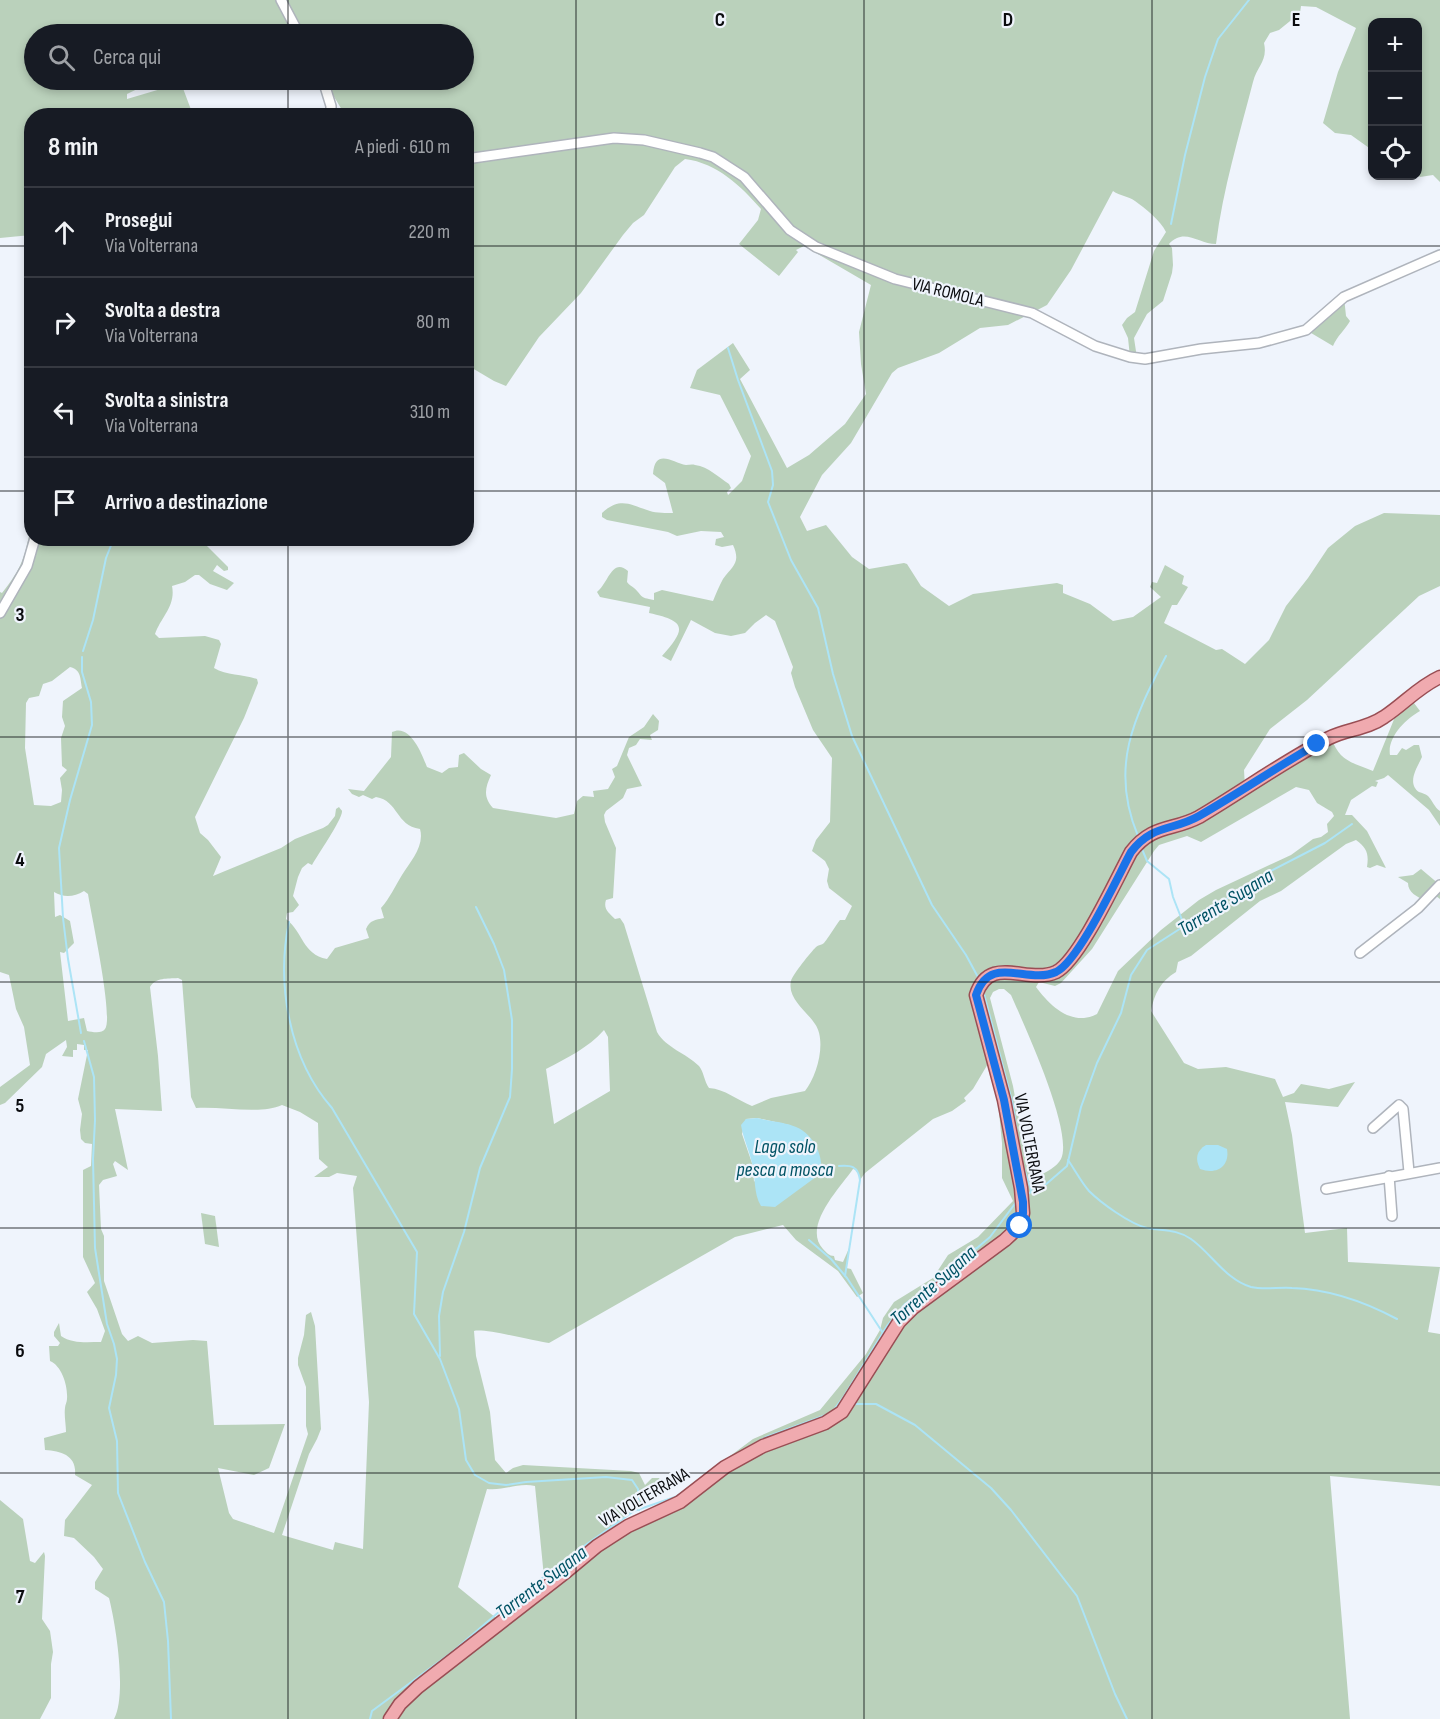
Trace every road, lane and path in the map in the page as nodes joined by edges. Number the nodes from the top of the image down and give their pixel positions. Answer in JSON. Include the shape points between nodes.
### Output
{"nodes":[{"id":1,"x":281,"y":0,"type":"edge"},
{"id":2,"x":294,"y":24,"type":"edge"},
{"id":3,"x":326,"y":90,"type":"edge"},
{"id":4,"x":331,"y":108,"type":"edge"},
{"id":5,"x":474,"y":158,"type":"edge"},
{"id":6,"x":1440,"y":255,"type":"edge"},
{"id":7,"x":33,"y":546,"type":"edge"},
{"id":8,"x":0,"y":613,"type":"edge"},
{"id":9,"x":1440,"y":677,"type":"edge"},
{"id":10,"x":1440,"y":885,"type":"edge"},
{"id":11,"x":1360,"y":953,"type":"dead end"},
{"id":12,"x":1373,"y":1128,"type":"dead end"},
{"id":13,"x":1440,"y":1168,"type":"edge"},
{"id":14,"x":1409,"y":1172,"type":"junction"},
{"id":15,"x":1389,"y":1176,"type":"junction"},
{"id":16,"x":1326,"y":1189,"type":"dead end"},
{"id":17,"x":1392,"y":1216,"type":"dead end"},
{"id":18,"x":390,"y":1719,"type":"edge"}],
"edges":[{"from":1,"to":2,"type":"street"},
{"from":3,"to":4,"type":"street"},
{"from":5,"to":6,"type":"street","name":"VIA ROMOLA","via":[[614,138],[644,140],[700,153],[744,177],[790,230],[816,247],[895,279],[1032,313],[1095,346],[1145,359],[1259,344],[1306,330],[1344,297]]},
{"from":7,"to":8,"type":"street","via":[[27,566]]},
{"from":9,"to":18,"type":"main road","name":"VIA VOLTERRANA","via":[[1366,727],[1331,737],[1196,818],[1140,840],[1064,968],[1041,975],[997,973],[986,977],[976,995],[1004,1100],[1021,1188],[1020,1226],[899,1322],[842,1412],[825,1423],[763,1446],[725,1467],[680,1502],[628,1526],[597,1546],[418,1687]]},
{"from":10,"to":11,"type":"street","via":[[1418,908]]},
{"from":12,"to":14,"type":"street","via":[[1399,1105],[1403,1109]]},
{"from":13,"to":14,"type":"street"},
{"from":14,"to":15,"type":"street"},
{"from":15,"to":16,"type":"street"},
{"from":15,"to":17,"type":"street"}]}
